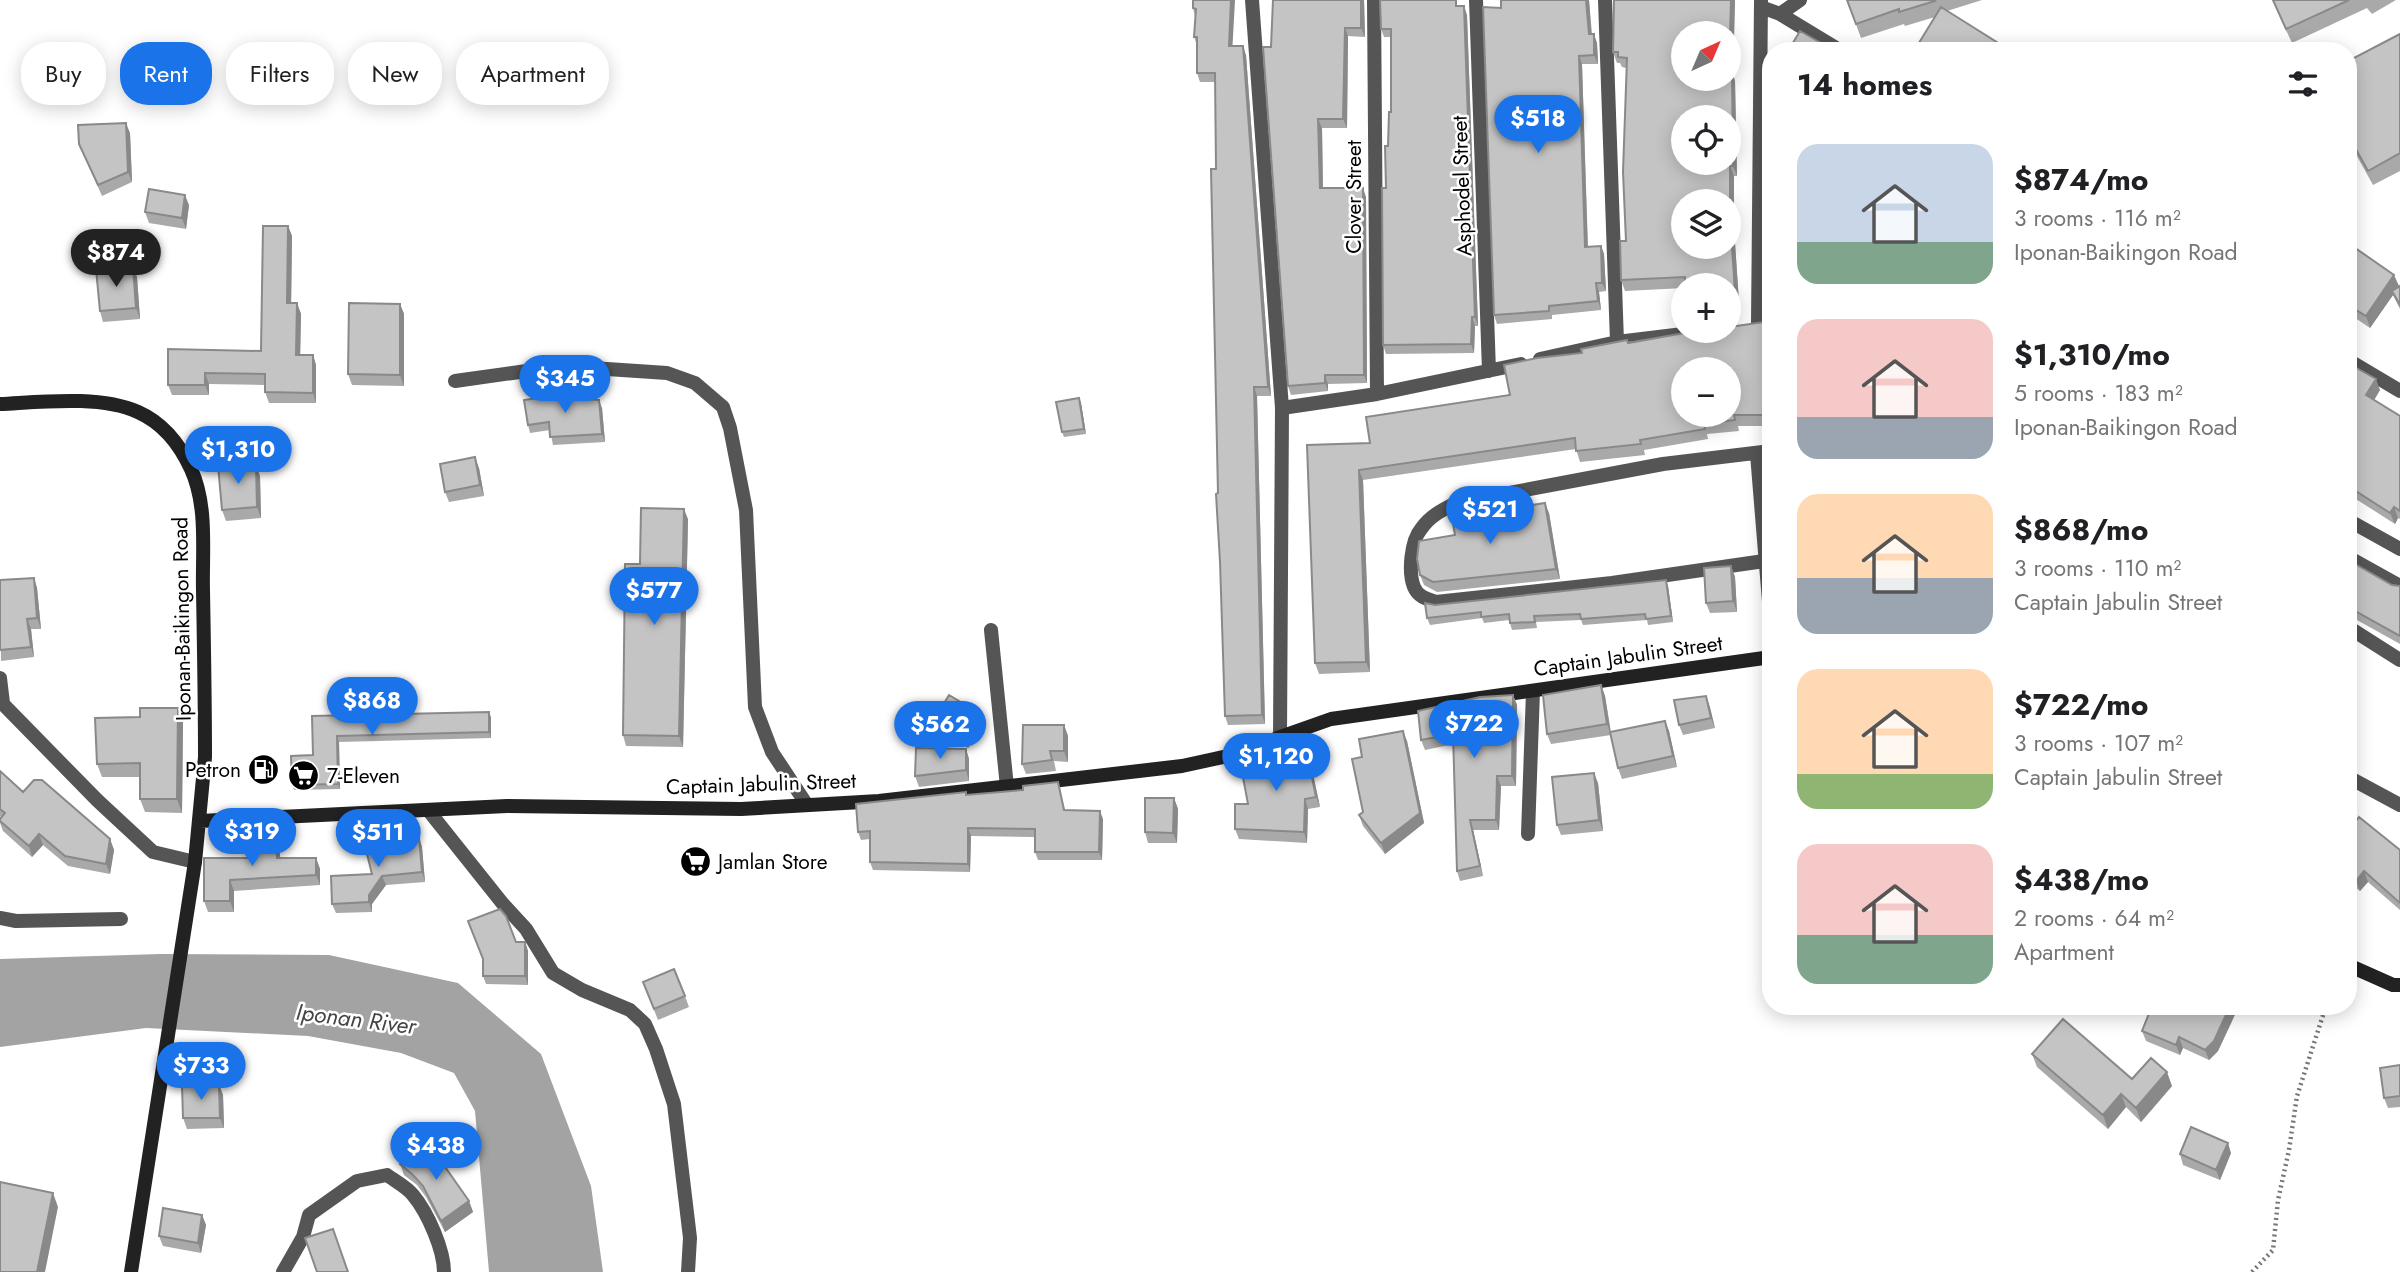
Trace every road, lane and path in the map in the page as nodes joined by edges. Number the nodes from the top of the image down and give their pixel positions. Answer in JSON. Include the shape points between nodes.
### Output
{"nodes":[{"id":1,"x":1252,"y":0,"type":"edge"},
{"id":2,"x":1374,"y":0,"type":"edge"},
{"id":3,"x":1476,"y":0,"type":"edge"},
{"id":4,"x":1605,"y":0,"type":"edge"},
{"id":5,"x":1800,"y":0,"type":"edge"},
{"id":6,"x":1761,"y":3,"type":"edge"},
{"id":7,"x":1780,"y":14,"type":"junction"},
{"id":8,"x":1762,"y":42,"type":"edge"},
{"id":9,"x":1826,"y":42,"type":"edge"},
{"id":10,"x":1762,"y":323,"type":"edge"},
{"id":11,"x":1741,"y":327,"type":"edge"},
{"id":12,"x":1671,"y":335,"type":"edge"},
{"id":13,"x":1617,"y":342,"type":"junction"},
{"id":14,"x":2357,"y":365,"type":"edge"},
{"id":15,"x":1489,"y":371,"type":"junction"},
{"id":16,"x":455,"y":381,"type":"dead end"},
{"id":17,"x":2400,"y":391,"type":"edge"},
{"id":18,"x":1377,"y":394,"type":"junction"},
{"id":19,"x":0,"y":404,"type":"edge"},
{"id":20,"x":1282,"y":408,"type":"junction"},
{"id":21,"x":1762,"y":453,"type":"edge"},
{"id":22,"x":2357,"y":525,"type":"edge"},
{"id":23,"x":2400,"y":550,"type":"edge"},
{"id":24,"x":1762,"y":561,"type":"edge"},
{"id":25,"x":2357,"y":562,"type":"edge"},
{"id":26,"x":2400,"y":586,"type":"edge"},
{"id":27,"x":991,"y":630,"type":"dead end"},
{"id":28,"x":2357,"y":632,"type":"edge"},
{"id":29,"x":1762,"y":658,"type":"edge"},
{"id":30,"x":2400,"y":660,"type":"edge"},
{"id":31,"x":0,"y":678,"type":"edge"},
{"id":32,"x":1533,"y":691,"type":"junction"},
{"id":33,"x":1,"y":702,"type":"edge"},
{"id":34,"x":1280,"y":737,"type":"junction"},
{"id":35,"x":2357,"y":782,"type":"edge"},
{"id":36,"x":1007,"y":787,"type":"junction"},
{"id":37,"x":807,"y":805,"type":"junction"},
{"id":38,"x":2400,"y":806,"type":"edge"},
{"id":39,"x":428,"y":810,"type":"junction"},
{"id":40,"x":200,"y":821,"type":"junction"},
{"id":41,"x":1528,"y":834,"type":"dead end"},
{"id":42,"x":195,"y":862,"type":"junction"},
{"id":43,"x":0,"y":918,"type":"edge"},
{"id":44,"x":121,"y":919,"type":"dead end"},
{"id":45,"x":2357,"y":969,"type":"edge"},
{"id":46,"x":2400,"y":985,"type":"edge"},
{"id":47,"x":2323,"y":1015,"type":"edge"},
{"id":48,"x":131,"y":1272,"type":"edge"},
{"id":49,"x":283,"y":1272,"type":"edge"},
{"id":50,"x":444,"y":1272,"type":"edge"},
{"id":51,"x":688,"y":1272,"type":"edge"},
{"id":52,"x":2252,"y":1272,"type":"edge"}],
"edges":[{"from":1,"to":20,"type":"street"},
{"from":2,"to":18,"type":"street","name":"Clover Street"},
{"from":3,"to":15,"type":"street","name":"Asphodel Street"},
{"from":4,"to":13,"type":"street"},
{"from":5,"to":7,"type":"street"},
{"from":6,"to":7,"type":"street"},
{"from":6,"to":8,"type":"street"},
{"from":7,"to":9,"type":"street"},
{"from":10,"to":11,"type":"street"},
{"from":12,"to":13,"type":"street"},
{"from":13,"to":15,"type":"street"},
{"from":14,"to":17,"type":"street"},
{"from":15,"to":18,"type":"street"},
{"from":16,"to":37,"type":"street","via":[[562,366],[667,373],[695,383],[723,407],[746,510],[755,708],[772,752]]},
{"from":18,"to":20,"type":"street"},
{"from":19,"to":40,"type":"street","name":"Iponan-Baikingon Road","via":[[88,402],[137,411],[159,424],[192,471],[202,514],[205,757]]},
{"from":20,"to":34,"type":"street"},
{"from":21,"to":24,"type":"street","via":[[1663,464],[1456,503],[1433,515],[1418,531],[1411,560],[1414,587],[1423,599],[1436,602]]},
{"from":22,"to":23,"type":"street"},
{"from":25,"to":26,"type":"street"},
{"from":27,"to":36,"type":"street"},
{"from":28,"to":30,"type":"street"},
{"from":29,"to":32,"type":"street","name":"Captain Jabulin Street"},
{"from":31,"to":33,"type":"street"},
{"from":32,"to":34,"type":"street","name":"Captain Jabulin Street","via":[[1331,719]]},
{"from":32,"to":41,"type":"street"},
{"from":33,"to":42,"type":"street","via":[[153,852]]},
{"from":34,"to":36,"type":"street","name":"Captain Jabulin Street","via":[[1247,752],[1182,766]]},
{"from":35,"to":38,"type":"street"},
{"from":36,"to":37,"type":"street","name":"Captain Jabulin Street"},
{"from":37,"to":39,"type":"street","name":"Captain Jabulin Street"},
{"from":39,"to":40,"type":"street","name":"Captain Jabulin Street"},
{"from":39,"to":51,"type":"street","via":[[526,929],[553,973],[630,1010],[645,1024],[674,1104],[690,1238]]},
{"from":40,"to":42,"type":"street","name":"Iponan-Baikingon Road"},
{"from":42,"to":48,"type":"street","name":"Iponan-Baikingon Road"},
{"from":43,"to":44,"type":"street"},
{"from":45,"to":46,"type":"street"},
{"from":47,"to":52,"type":"path","via":[[2297,1096],[2273,1250]]},
{"from":49,"to":50,"type":"street","via":[[303,1237],[309,1215],[357,1181],[387,1175],[413,1194],[430,1221]]}]}
